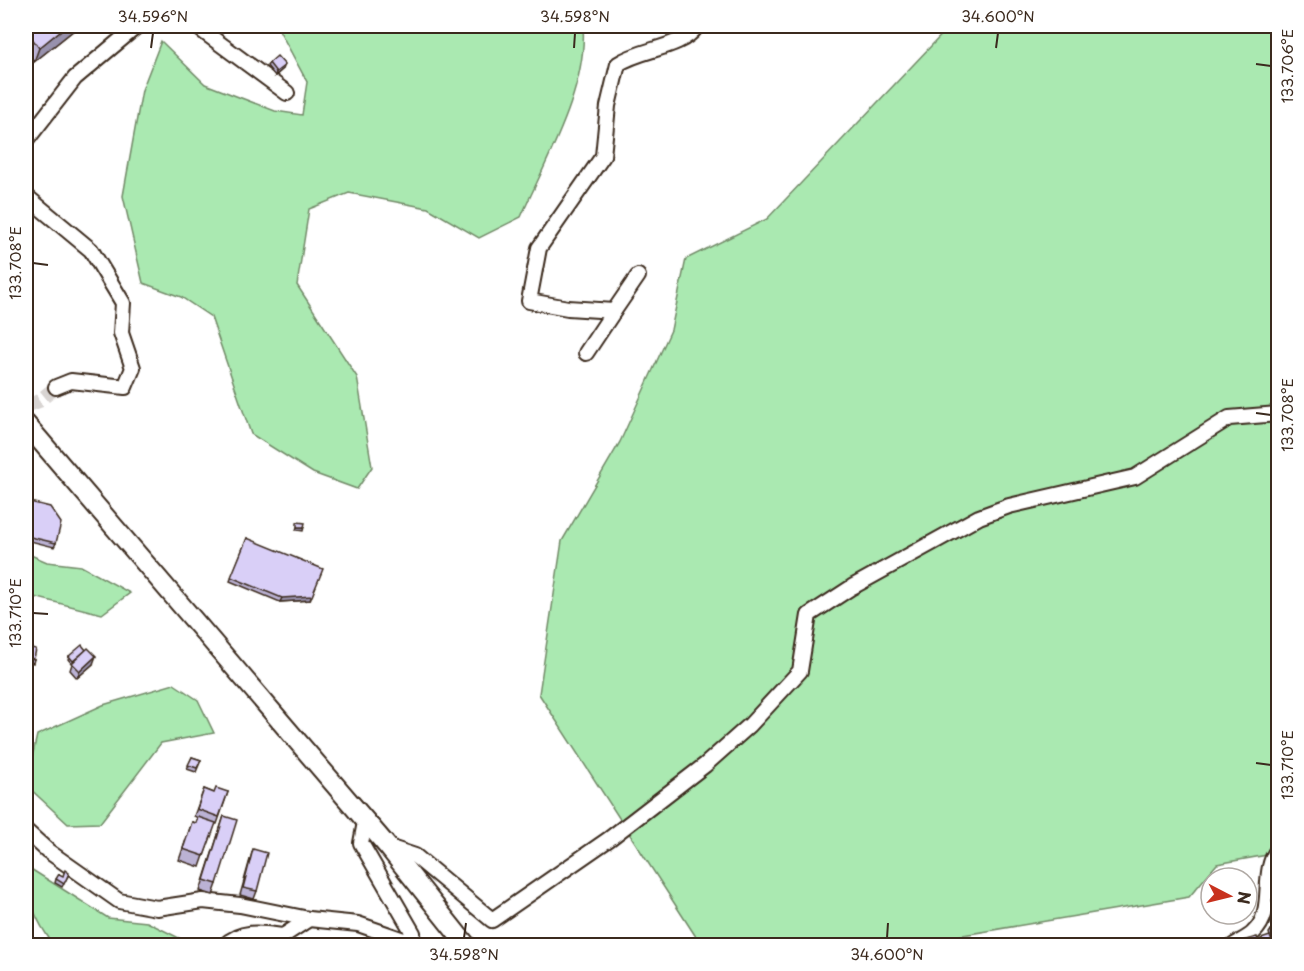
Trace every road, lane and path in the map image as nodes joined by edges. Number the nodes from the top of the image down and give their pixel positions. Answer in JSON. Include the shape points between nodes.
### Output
{"nodes":[{"id":1,"x":136,"y":26,"type":"edge"},
{"id":2,"x":196,"y":26,"type":"edge"},
{"id":3,"x":697,"y":26,"type":"edge"},
{"id":4,"x":286,"y":93,"type":"dead end"},
{"id":5,"x":26,"y":141,"type":"edge"},
{"id":6,"x":26,"y":196,"type":"edge"},
{"id":7,"x":638,"y":276,"type":"dead end"},
{"id":8,"x":614,"y":311,"type":"junction"},
{"id":9,"x":586,"y":353,"type":"dead end"},
{"id":10,"x":56,"y":387,"type":"tunnel mouth"},
{"id":11,"x":1278,"y":414,"type":"edge"},
{"id":12,"x":26,"y":424,"type":"edge"},
{"id":13,"x":365,"y":822,"type":"junction"},
{"id":14,"x":26,"y":831,"type":"edge"},
{"id":15,"x":388,"y":847,"type":"junction"},
{"id":16,"x":1278,"y":849,"type":"edge"},
{"id":17,"x":309,"y":919,"type":"junction"},
{"id":18,"x":224,"y":945,"type":"edge"},
{"id":19,"x":467,"y":945,"type":"edge"},
{"id":20,"x":1233,"y":945,"type":"edge"}],
"edges":[{"from":1,"to":5,"type":"street","via":[[75,78]]},
{"from":2,"to":4,"type":"street"},
{"from":3,"to":8,"type":"street","via":[[690,36],[618,64],[608,106],[603,156],[539,248],[528,301]]},
{"from":6,"to":10,"type":"street","via":[[91,250],[123,303],[121,333],[133,368],[125,387],[71,381]]},
{"from":7,"to":8,"type":"street"},
{"from":8,"to":9,"type":"street"},
{"from":11,"to":15,"type":"street","via":[[1229,418],[1135,477],[1009,506],[979,517],[852,587],[809,615],[800,671],[750,724],[705,765],[609,839],[492,920],[414,856]]},
{"from":12,"to":13,"type":"street"},
{"from":13,"to":15,"type":"street"},
{"from":13,"to":17,"type":"street","via":[[362,843],[413,933],[407,941],[358,924]]},
{"from":14,"to":17,"type":"street","via":[[119,901],[157,908],[203,901]]},
{"from":15,"to":19,"type":"street"},
{"from":16,"to":20,"type":"street","via":[[1270,860],[1266,911],[1255,932]]},
{"from":17,"to":18,"type":"street","via":[[283,936],[255,932],[231,938]]}]}
